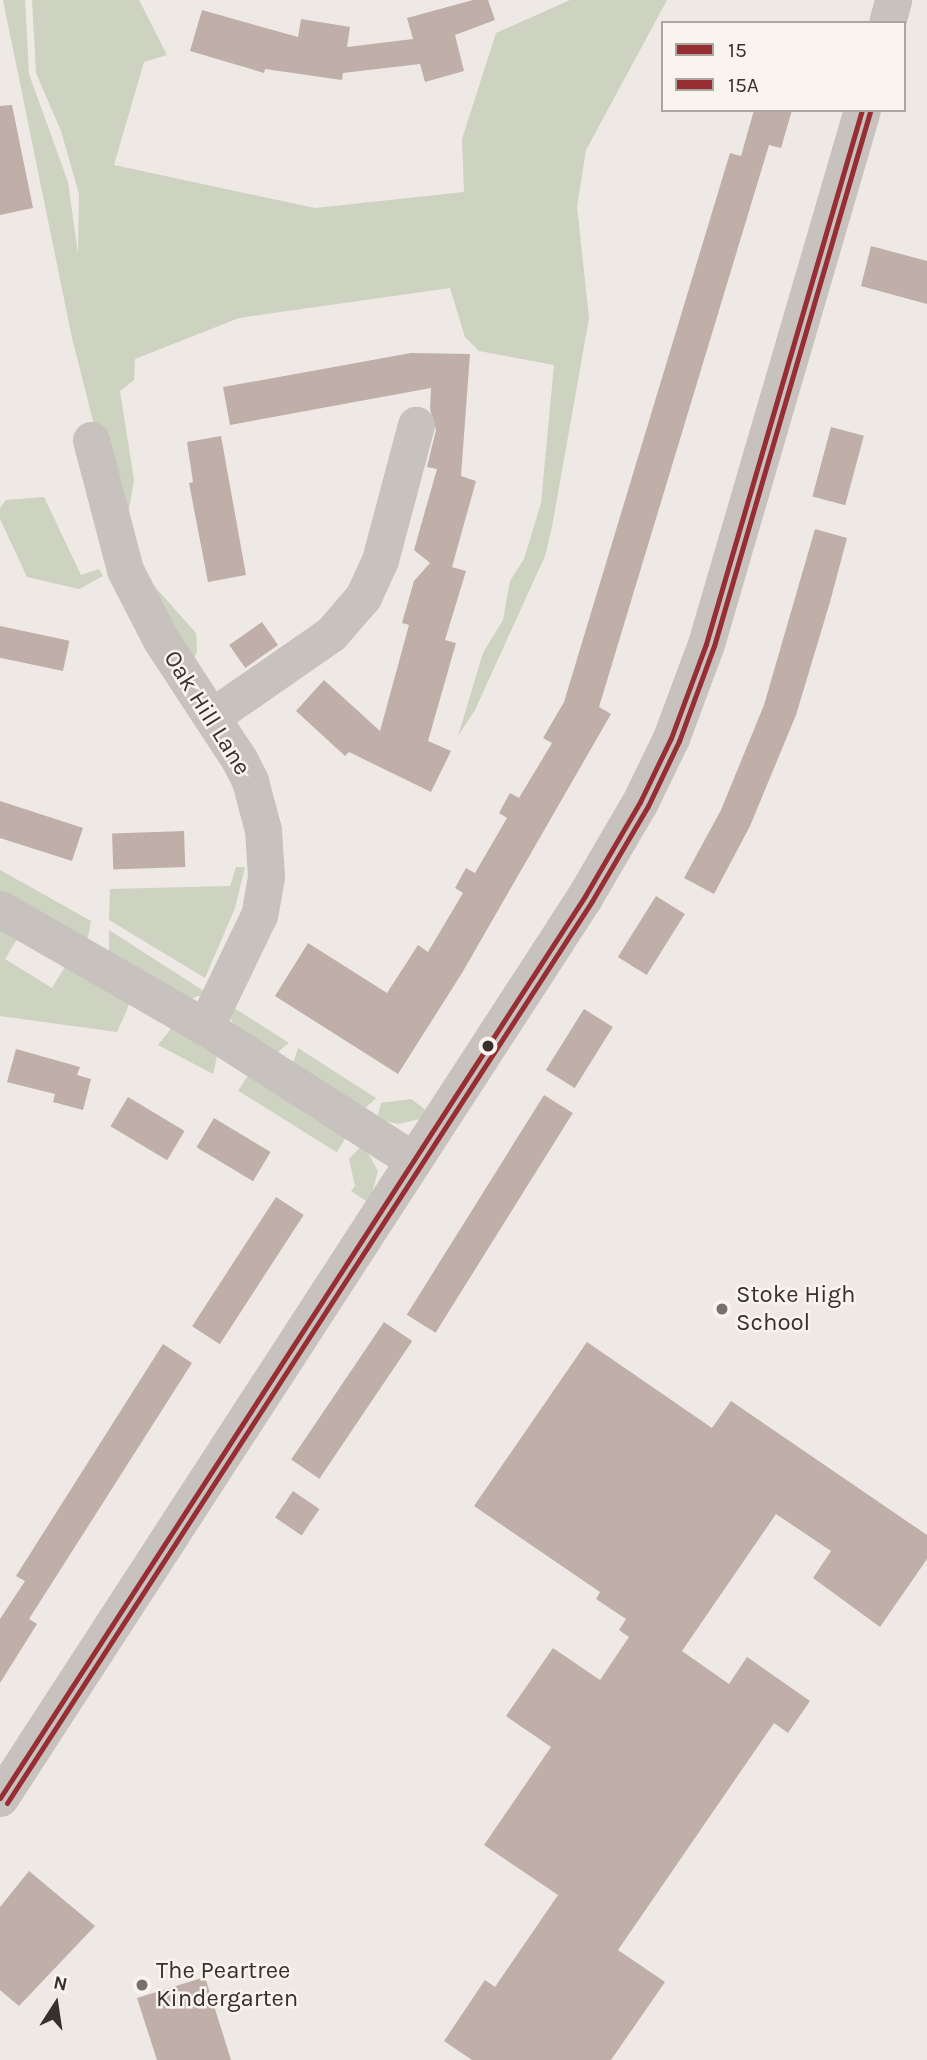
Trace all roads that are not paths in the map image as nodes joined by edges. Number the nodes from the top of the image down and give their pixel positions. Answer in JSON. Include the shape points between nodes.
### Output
{"nodes":[{"id":1,"x":893,"y":0,"type":"edge"},
{"id":2,"x":888,"y":21,"type":"edge"},
{"id":3,"x":861,"y":112,"type":"edge"},
{"id":4,"x":416,"y":425,"type":"dead end"},
{"id":5,"x":91,"y":440,"type":"dead end"},
{"id":6,"x":214,"y":715,"type":"junction"},
{"id":7,"x":0,"y":909,"type":"edge"},
{"id":8,"x":205,"y":1027,"type":"junction"},
{"id":9,"x":413,"y":1160,"type":"junction"},
{"id":10,"x":0,"y":1798,"type":"edge"}],
"edges":[{"from":1,"to":2,"type":"street"},
{"from":3,"to":9,"type":"street","via":[[731,561],[671,738],[612,853]]},
{"from":4,"to":6,"type":"street","via":[[380,560],[363,597],[331,634]]},
{"from":5,"to":6,"type":"street","name":"Oak Hill Lane","via":[[115,536],[135,592],[161,640]]},
{"from":6,"to":8,"type":"street","name":"Oak Hill Lane","via":[[258,805],[266,877],[253,937]]},
{"from":7,"to":8,"type":"street"},
{"from":8,"to":9,"type":"street"},
{"from":9,"to":10,"type":"street"}]}
